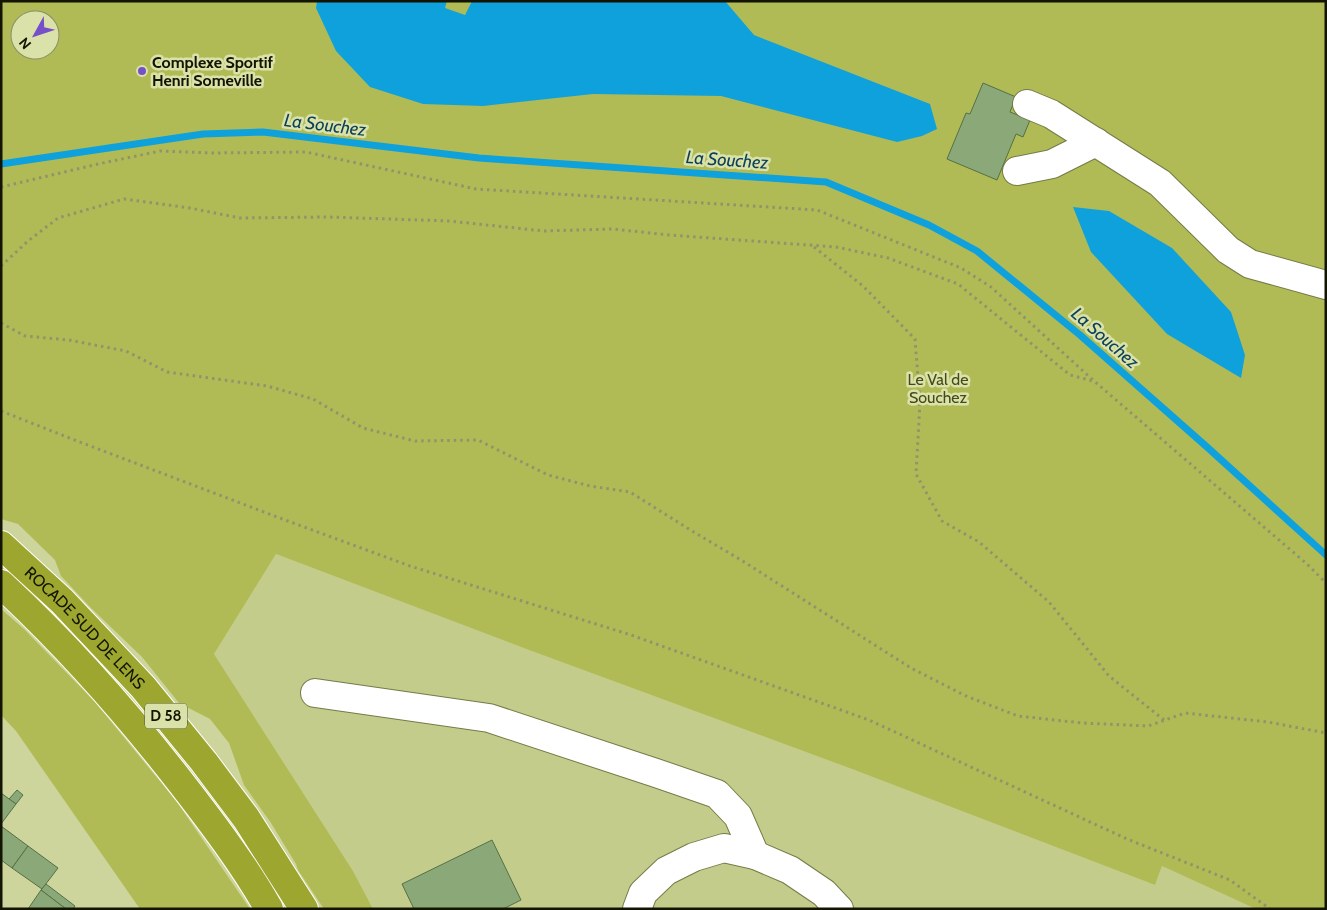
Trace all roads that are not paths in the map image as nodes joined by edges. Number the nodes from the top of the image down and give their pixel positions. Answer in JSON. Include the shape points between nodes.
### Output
{"nodes":[{"id":1,"x":1027,"y":104,"type":"dead end"},
{"id":2,"x":1096,"y":142,"type":"junction"},
{"id":3,"x":1017,"y":171,"type":"dead end"},
{"id":4,"x":1326,"y":285,"type":"edge"},
{"id":5,"x":1,"y":546,"type":"edge"},
{"id":6,"x":1,"y":584,"type":"edge"},
{"id":7,"x":315,"y":693,"type":"dead end"},
{"id":8,"x":755,"y":855,"type":"junction"},
{"id":9,"x":269,"y":909,"type":"edge"},
{"id":10,"x":304,"y":909,"type":"edge"},
{"id":11,"x":637,"y":909,"type":"edge"},
{"id":12,"x":839,"y":909,"type":"edge"}],
"edges":[{"from":1,"to":2,"type":"street","via":[[1051,114]]},
{"from":2,"to":3,"type":"street","via":[[1052,164]]},
{"from":2,"to":4,"type":"street","via":[[1160,183],[1228,250],[1250,264]]},
{"from":5,"to":10,"type":"highway","name":"ROCADE SUD DE LENS","number":"D 58","via":[[62,601],[143,687],[246,818]]},
{"from":6,"to":9,"type":"highway","name":"ROCADE SUD DE LENS","number":"D 58","via":[[34,614],[148,740],[226,841]]},
{"from":7,"to":8,"type":"street","via":[[489,718],[717,794],[738,816]]},
{"from":8,"to":11,"type":"street","via":[[724,848],[694,857],[666,871],[643,893]]},
{"from":8,"to":12,"type":"street","via":[[790,870],[824,893]]}]}
